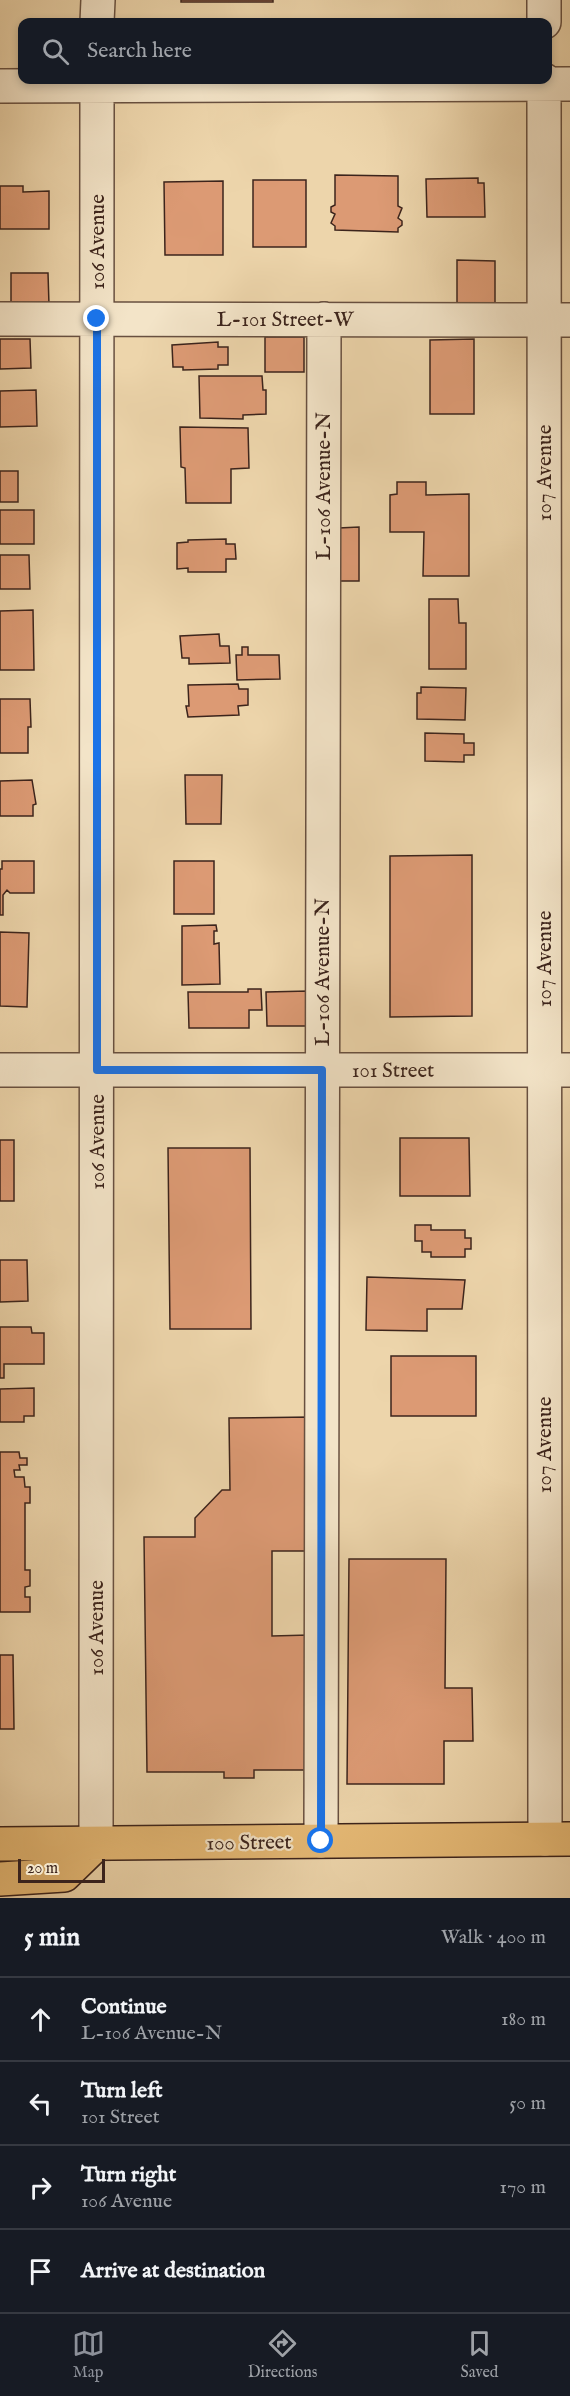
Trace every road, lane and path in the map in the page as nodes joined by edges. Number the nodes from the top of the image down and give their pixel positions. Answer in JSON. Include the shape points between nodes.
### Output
{"nodes":[{"id":1,"x":98,"y":0,"type":"edge"},
{"id":2,"x":544,"y":0,"type":"edge"},
{"id":3,"x":98,"y":18,"type":"edge"},
{"id":4,"x":544,"y":18,"type":"edge"},
{"id":5,"x":553,"y":82,"type":"edge"},
{"id":6,"x":65,"y":84,"type":"edge"},
{"id":7,"x":97,"y":84,"type":"edge"},
{"id":8,"x":0,"y":86,"type":"edge"},
{"id":9,"x":0,"y":319,"type":"edge"},
{"id":10,"x":97,"y":319,"type":"junction"},
{"id":11,"x":324,"y":319,"type":"junction"},
{"id":12,"x":557,"y":320,"type":"edge"},
{"id":13,"x":0,"y":1070,"type":"edge"},
{"id":14,"x":97,"y":1070,"type":"junction"},
{"id":15,"x":322,"y":1070,"type":"junction"},
{"id":16,"x":557,"y":1070,"type":"edge"},
{"id":17,"x":557,"y":1839,"type":"edge"},
{"id":18,"x":321,"y":1841,"type":"junction"},
{"id":19,"x":0,"y":1844,"type":"edge"},
{"id":20,"x":96,"y":1844,"type":"junction"},
{"id":21,"x":0,"y":1879,"type":"edge"}],
"edges":[{"from":1,"to":3,"type":"street"},
{"from":2,"to":4,"type":"street"},
{"from":5,"to":12,"type":"street","name":"107 Avenue"},
{"from":6,"to":8,"type":"street"},
{"from":7,"to":10,"type":"street","name":"106 Avenue"},
{"from":9,"to":10,"type":"street","name":"L-101 Street-W"},
{"from":10,"to":11,"type":"street","name":"L-101 Street-W"},
{"from":10,"to":14,"type":"street","name":"106 Avenue"},
{"from":11,"to":12,"type":"street","name":"L-101 Street-W"},
{"from":11,"to":15,"type":"street","name":"L-106 Avenue-N"},
{"from":12,"to":16,"type":"street","name":"107 Avenue"},
{"from":13,"to":14,"type":"street","name":"101 Street"},
{"from":14,"to":15,"type":"street","name":"101 Street"},
{"from":14,"to":20,"type":"street","name":"106 Avenue"},
{"from":15,"to":16,"type":"street","name":"101 Street"},
{"from":15,"to":18,"type":"street","name":"L-106 Avenue-N"},
{"from":16,"to":17,"type":"street","name":"107 Avenue"},
{"from":17,"to":18,"type":"main road","name":"100 Street"},
{"from":18,"to":20,"type":"main road","name":"100 Street"},
{"from":19,"to":20,"type":"main road","name":"100 Street"},
{"from":20,"to":21,"type":"main road","via":[[64,1875]]}]}
